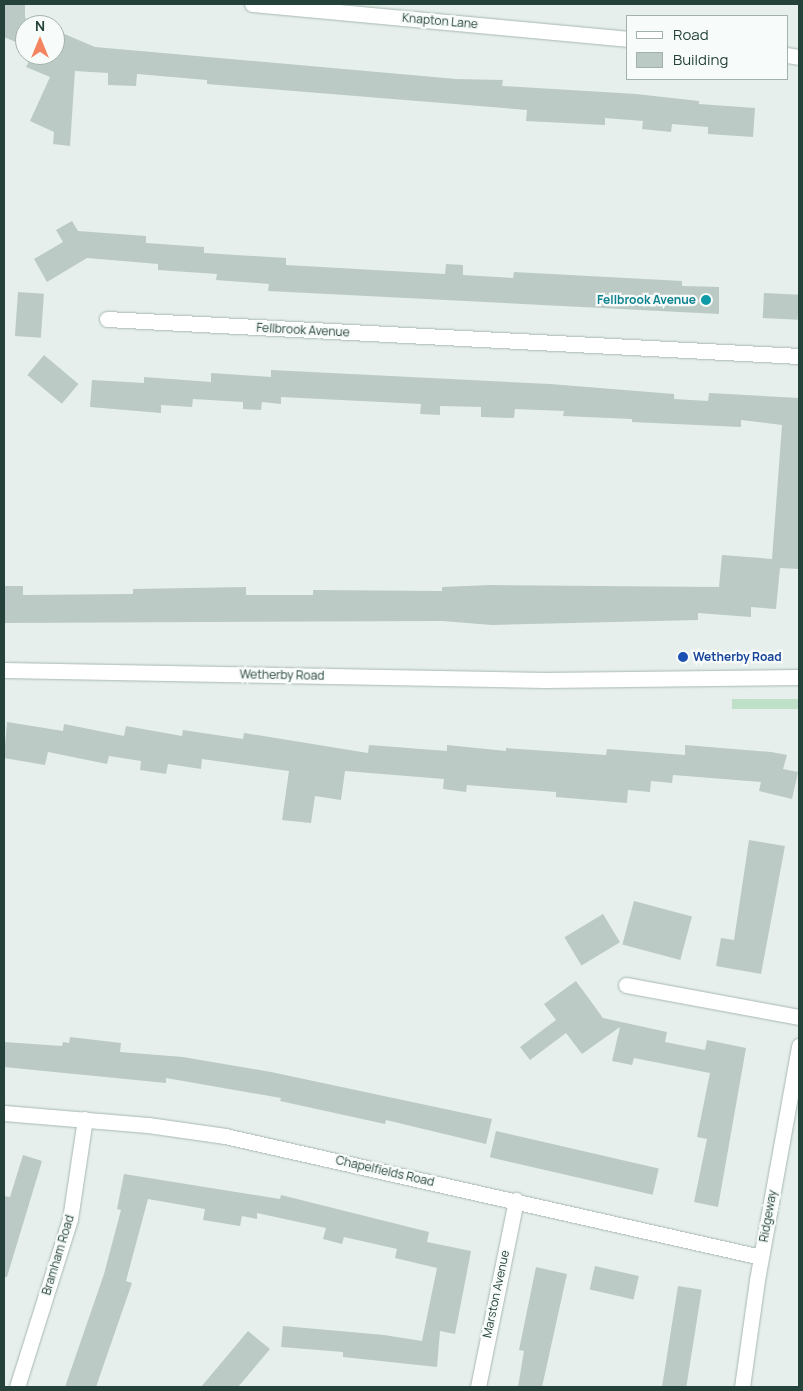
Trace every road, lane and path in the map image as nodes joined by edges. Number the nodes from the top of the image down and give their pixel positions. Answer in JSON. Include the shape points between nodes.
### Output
{"nodes":[{"id":1,"x":252,"y":4,"type":"edge"},
{"id":2,"x":626,"y":39,"type":"edge"},
{"id":3,"x":107,"y":319,"type":"dead end"},
{"id":4,"x":799,"y":356,"type":"edge"},
{"id":5,"x":4,"y":670,"type":"edge"},
{"id":6,"x":799,"y":678,"type":"edge"},
{"id":7,"x":626,"y":985,"type":"dead end"},
{"id":8,"x":799,"y":1017,"type":"edge"},
{"id":9,"x":799,"y":1046,"type":"edge"},
{"id":10,"x":4,"y":1113,"type":"edge"},
{"id":11,"x":85,"y":1119,"type":"junction"},
{"id":12,"x":516,"y":1200,"type":"junction"},
{"id":13,"x":761,"y":1257,"type":"junction"},
{"id":14,"x":4,"y":1386,"type":"edge"},
{"id":15,"x":10,"y":1387,"type":"edge"},
{"id":16,"x":17,"y":1387,"type":"edge"},
{"id":17,"x":478,"y":1387,"type":"edge"},
{"id":18,"x":742,"y":1387,"type":"edge"}],
"edges":[{"from":1,"to":2,"type":"street","name":"Knapton Lane"},
{"from":3,"to":4,"type":"street","name":"Fellbrook Avenue"},
{"from":5,"to":6,"type":"street","name":"Wetherby Road","via":[[545,680]]},
{"from":7,"to":8,"type":"street"},
{"from":9,"to":13,"type":"street","name":"Ridgeway"},
{"from":10,"to":11,"type":"street","name":"Chapelfields Road"},
{"from":11,"to":12,"type":"street","name":"Chapelfields Road","via":[[225,1136]]},
{"from":11,"to":16,"type":"street","name":"Bramham Road","via":[[70,1219]]},
{"from":12,"to":13,"type":"street","name":"Chapelfields Road"},
{"from":12,"to":17,"type":"street","name":"Marston Avenue"},
{"from":13,"to":18,"type":"street","name":"Ridgeway"},
{"from":14,"to":15,"type":"street"}]}
